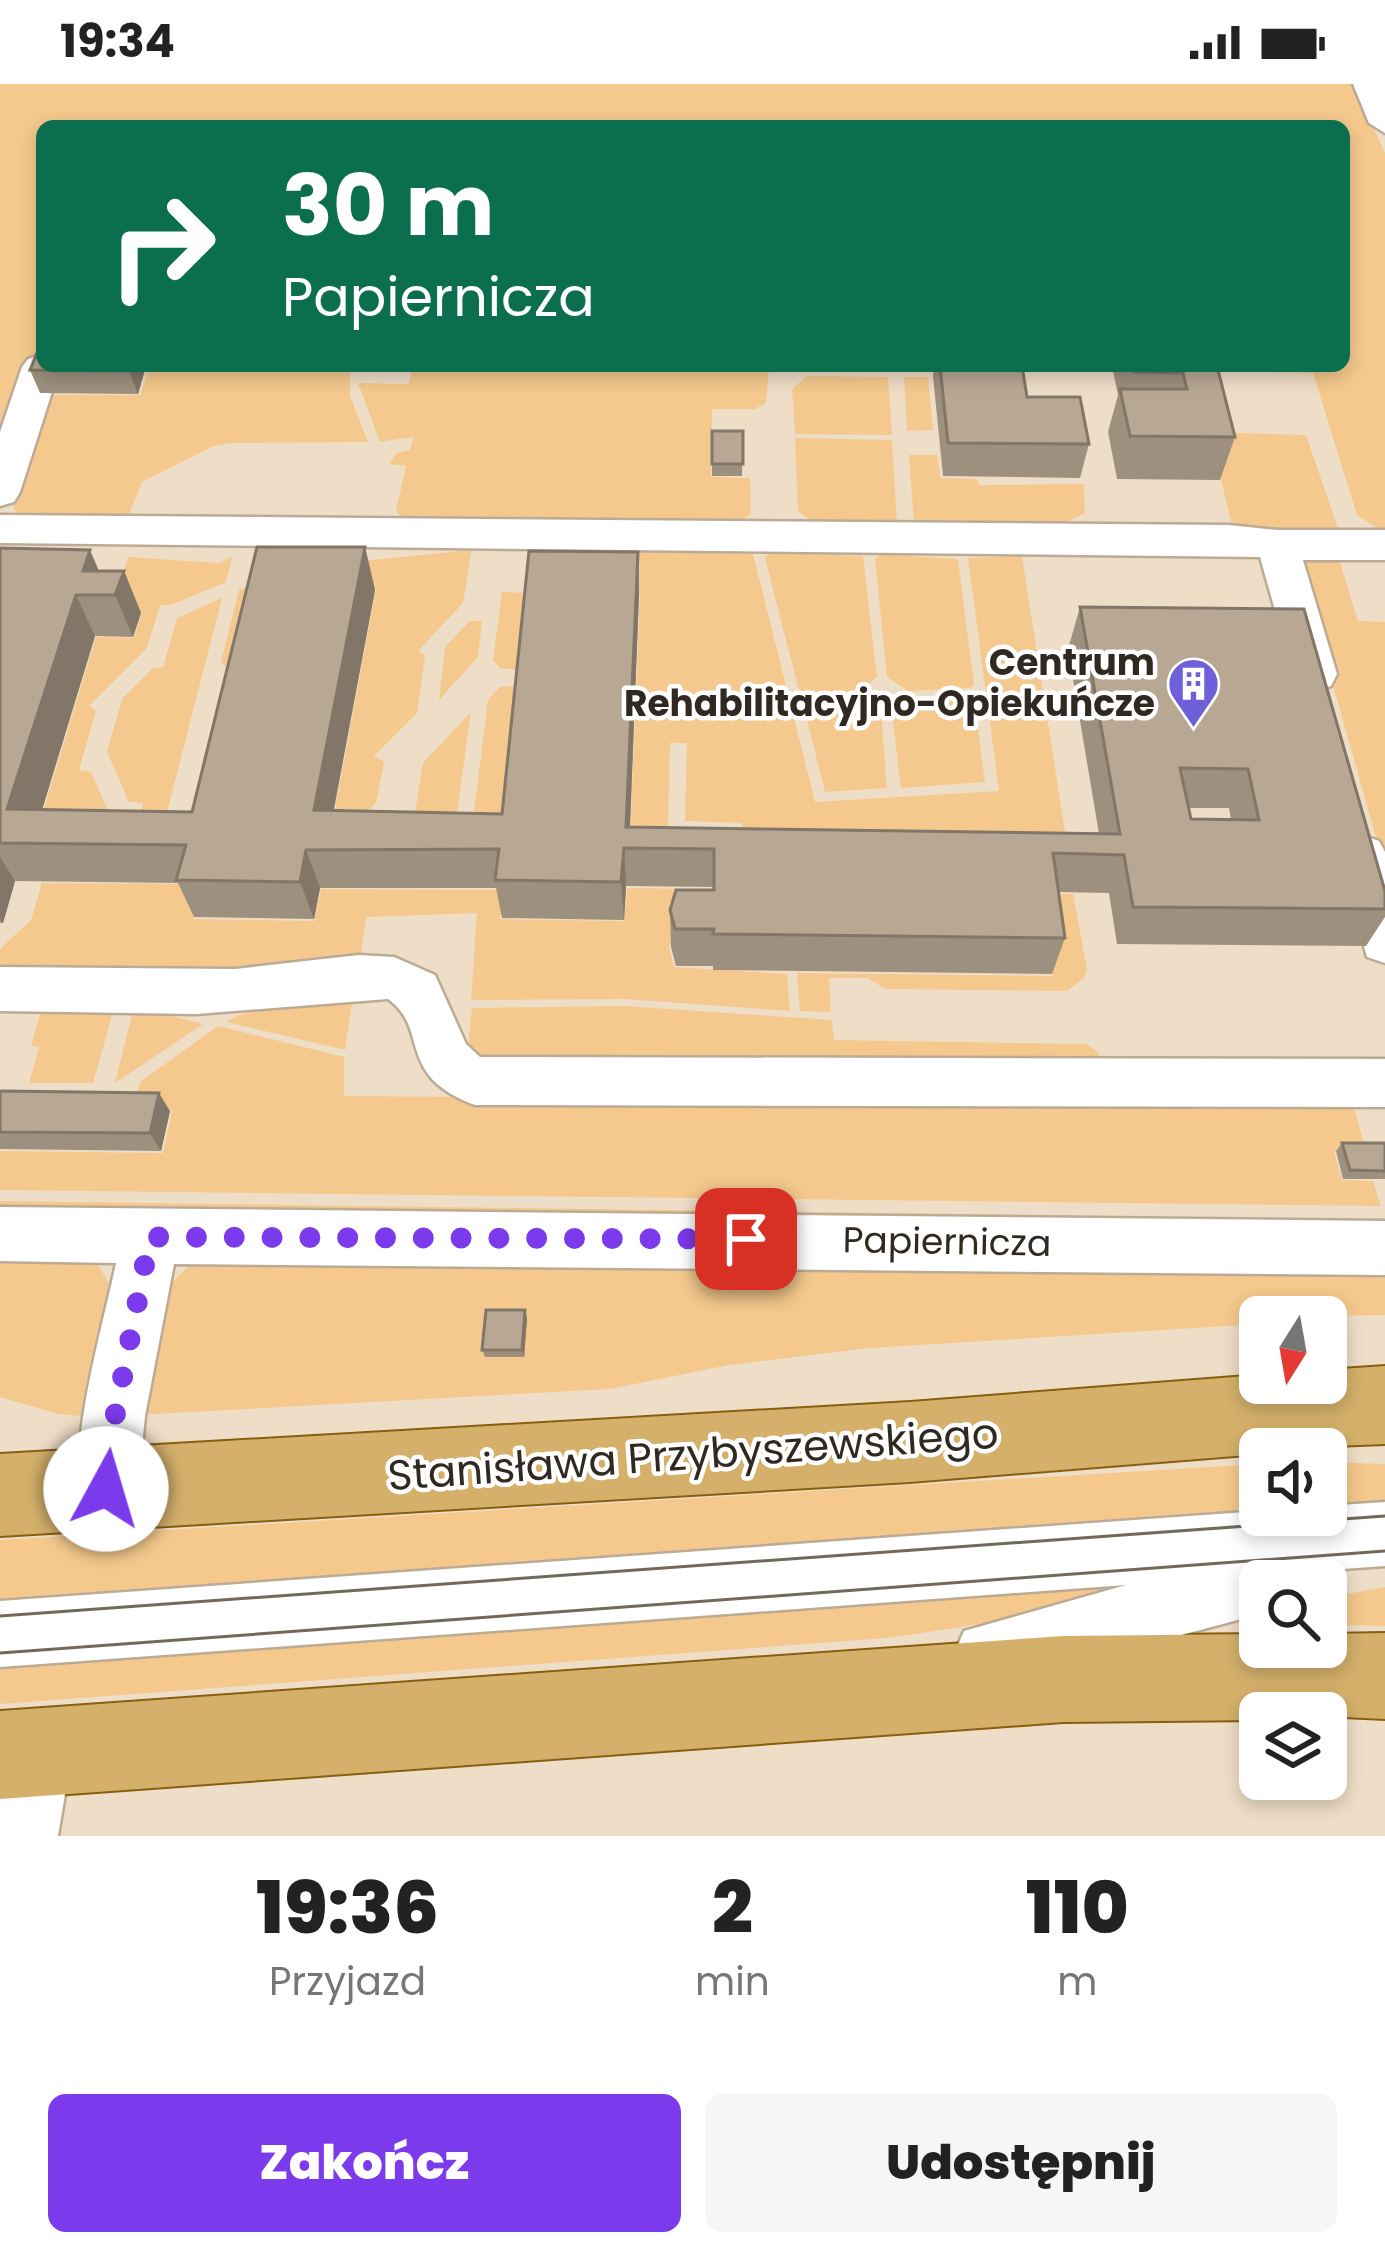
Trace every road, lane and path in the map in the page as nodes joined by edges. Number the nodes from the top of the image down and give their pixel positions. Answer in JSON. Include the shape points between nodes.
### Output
{"nodes":[{"id":1,"x":1369,"y":84,"type":"edge"},
{"id":2,"x":1385,"y":123,"type":"edge"},
{"id":3,"x":39,"y":372,"type":"edge"},
{"id":4,"x":0,"y":492,"type":"edge"},
{"id":5,"x":0,"y":530,"type":"edge"},
{"id":6,"x":1279,"y":545,"type":"junction"},
{"id":7,"x":1385,"y":545,"type":"edge"},
{"id":8,"x":1325,"y":714,"type":"edge"},
{"id":9,"x":1349,"y":805,"type":"edge"},
{"id":10,"x":1385,"y":941,"type":"edge"},
{"id":11,"x":0,"y":989,"type":"edge"},
{"id":12,"x":1385,"y":1083,"type":"edge"},
{"id":13,"x":0,"y":1234,"type":"edge"},
{"id":14,"x":150,"y":1237,"type":"junction"},
{"id":15,"x":1385,"y":1248,"type":"edge"},
{"id":16,"x":1385,"y":1405,"type":"edge"},
{"id":17,"x":1164,"y":1424,"type":"junction"},
{"id":18,"x":1385,"y":1443,"type":"edge"},
{"id":19,"x":106,"y":1489,"type":"junction"},
{"id":20,"x":0,"y":1495,"type":"edge"},
{"id":21,"x":1385,"y":1534,"type":"edge"},
{"id":22,"x":1385,"y":1550,"type":"edge"},
{"id":23,"x":1345,"y":1560,"type":"edge"},
{"id":24,"x":1239,"y":1587,"type":"edge"},
{"id":25,"x":0,"y":1634,"type":"edge"},
{"id":26,"x":1385,"y":1676,"type":"edge"},
{"id":27,"x":793,"y":1695,"type":"junction"},
{"id":28,"x":19,"y":1754,"type":"edge"},
{"id":29,"x":23,"y":1836,"type":"edge"}],
"edges":[{"from":1,"to":2,"type":"street"},
{"from":3,"to":4,"type":"street"},
{"from":5,"to":6,"type":"street","via":[[128,540],[1112,536]]},
{"from":6,"to":7,"type":"street"},
{"from":6,"to":8,"type":"street"},
{"from":9,"to":10,"type":"street"},
{"from":11,"to":12,"type":"street","via":[[256,992],[399,980],[424,1000],[444,1059],[475,1081]]},
{"from":13,"to":14,"type":"street","name":"Papiernicza"},
{"from":14,"to":15,"type":"street","name":"Papiernicza"},
{"from":14,"to":19,"type":"street"},
{"from":16,"to":17,"type":"main road","name":"Stanisława Przybyszewskiego"},
{"from":17,"to":18,"type":"street"},
{"from":17,"to":19,"type":"main road","name":"Stanisława Przybyszewskiego"},
{"from":19,"to":20,"type":"main road","name":"Stanisława Przybyszewskiego"},
{"from":21,"to":25,"type":"street"},
{"from":22,"to":23,"type":"street"},
{"from":24,"to":27,"type":"street","via":[[933,1669]]},
{"from":26,"to":27,"type":"main road","via":[[1063,1679]]},
{"from":27,"to":28,"type":"main road"},
{"from":28,"to":29,"type":"street"}]}
